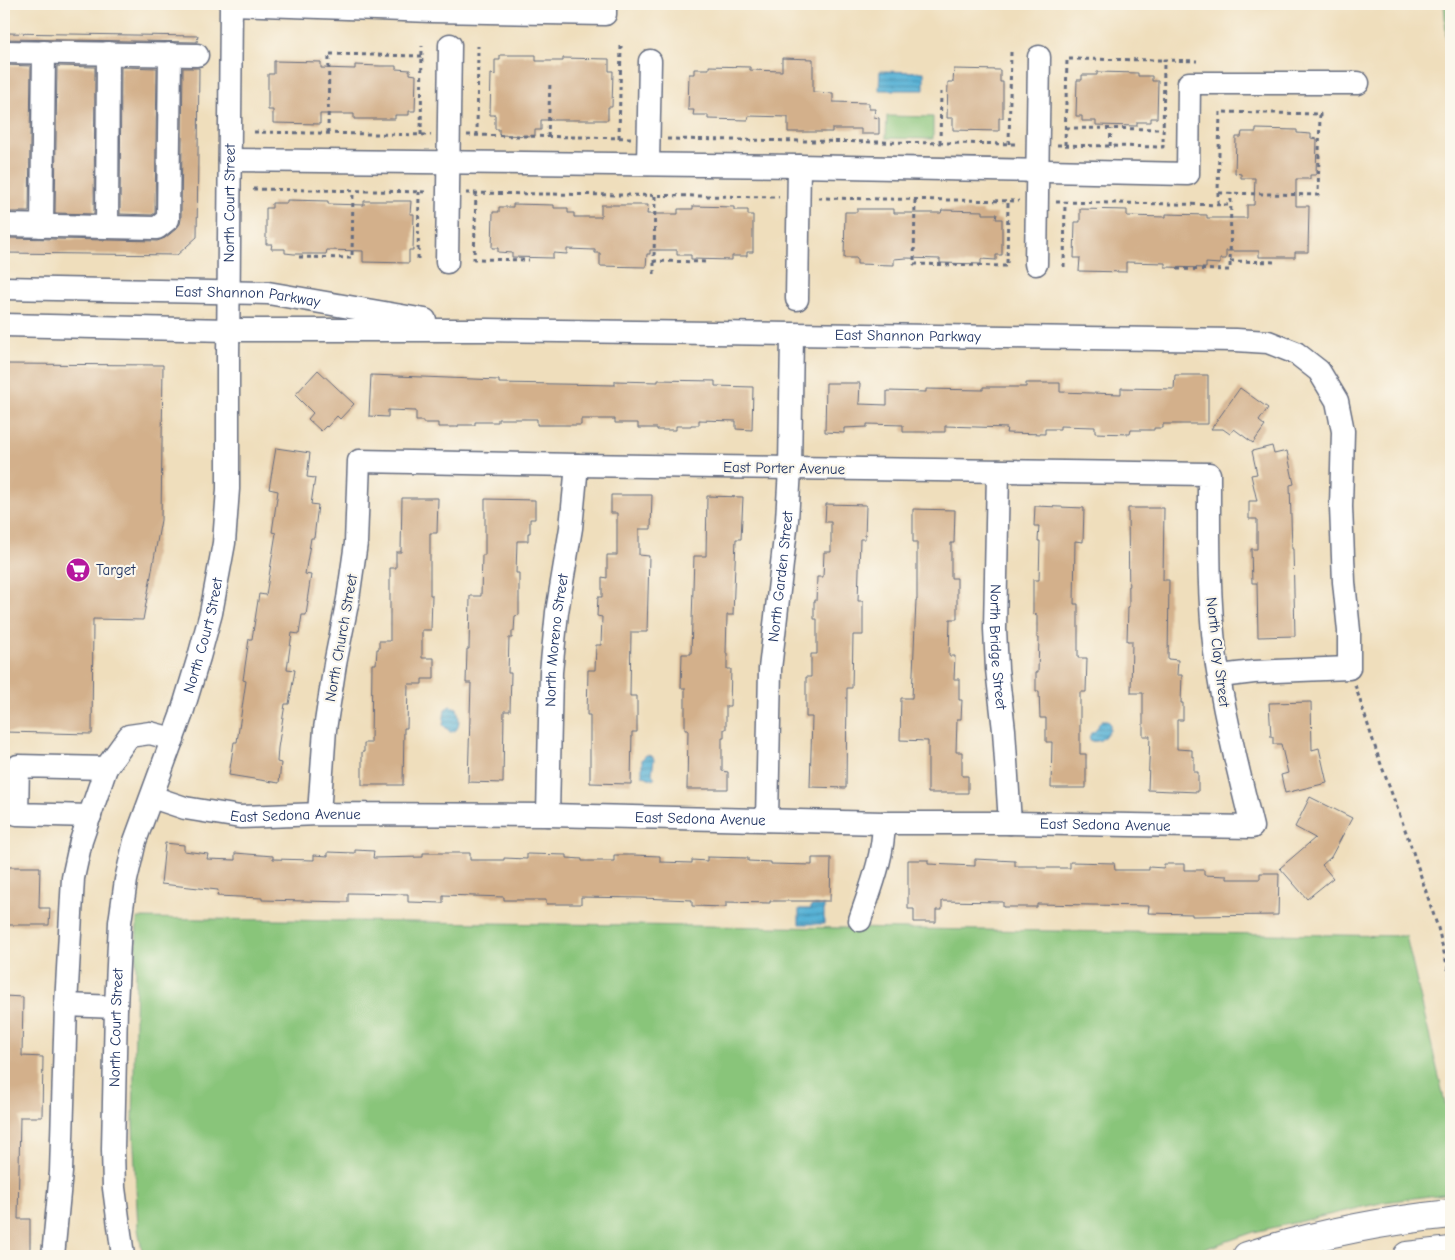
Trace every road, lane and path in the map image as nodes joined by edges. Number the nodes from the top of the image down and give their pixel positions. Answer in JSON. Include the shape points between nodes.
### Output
{"nodes":[{"id":1,"x":232,"y":4,"type":"edge"},
{"id":2,"x":605,"y":4,"type":"edge"},
{"id":3,"x":450,"y":45,"type":"dead end"},
{"id":4,"x":422,"y":46,"type":"dead end"},
{"id":5,"x":478,"y":46,"type":"dead end"},
{"id":6,"x":621,"y":46,"type":"dead end"},
{"id":7,"x":4,"y":52,"type":"edge"},
{"id":8,"x":44,"y":52,"type":"junction"},
{"id":9,"x":1010,"y":52,"type":"dead end"},
{"id":10,"x":108,"y":53,"type":"junction"},
{"id":11,"x":170,"y":54,"type":"junction"},
{"id":12,"x":197,"y":55,"type":"dead end"},
{"id":13,"x":422,"y":56,"type":"junction"},
{"id":14,"x":1039,"y":56,"type":"dead end"},
{"id":15,"x":1164,"y":60,"type":"junction"},
{"id":16,"x":650,"y":61,"type":"dead end"},
{"id":17,"x":1197,"y":61,"type":"dead end"},
{"id":18,"x":550,"y":82,"type":"dead end"},
{"id":19,"x":1358,"y":84,"type":"dead end"},
{"id":20,"x":941,"y":92,"type":"dead end"},
{"id":21,"x":1066,"y":128,"type":"junction"},
{"id":22,"x":1111,"y":129,"type":"junction"},
{"id":23,"x":1163,"y":129,"type":"junction"},
{"id":24,"x":254,"y":132,"type":"dead end"},
{"id":25,"x":328,"y":133,"type":"junction"},
{"id":26,"x":421,"y":135,"type":"junction"},
{"id":27,"x":449,"y":135,"type":"junction"},
{"id":28,"x":477,"y":136,"type":"junction"},
{"id":29,"x":548,"y":137,"type":"junction"},
{"id":30,"x":619,"y":138,"type":"junction"},
{"id":31,"x":648,"y":138,"type":"junction"},
{"id":32,"x":940,"y":143,"type":"junction"},
{"id":33,"x":1009,"y":144,"type":"junction"},
{"id":34,"x":1038,"y":145,"type":"junction"},
{"id":35,"x":1065,"y":145,"type":"junction"},
{"id":36,"x":1110,"y":146,"type":"junction"},
{"id":37,"x":230,"y":160,"type":"junction"},
{"id":38,"x":448,"y":162,"type":"junction"},
{"id":39,"x":648,"y":164,"type":"junction"},
{"id":40,"x":799,"y":166,"type":"junction"},
{"id":41,"x":1038,"y":171,"type":"junction"},
{"id":42,"x":253,"y":189,"type":"dead end"},
{"id":43,"x":353,"y":191,"type":"junction"},
{"id":44,"x":419,"y":192,"type":"junction"},
{"id":45,"x":448,"y":192,"type":"junction"},
{"id":46,"x":476,"y":193,"type":"junction"},
{"id":47,"x":1218,"y":193,"type":"junction"},
{"id":48,"x":1231,"y":193,"type":"junction"},
{"id":49,"x":655,"y":196,"type":"junction"},
{"id":50,"x":798,"y":198,"type":"junction"},
{"id":51,"x":915,"y":200,"type":"junction"},
{"id":52,"x":1008,"y":201,"type":"junction"},
{"id":53,"x":1037,"y":202,"type":"junction"},
{"id":54,"x":1065,"y":202,"type":"junction"},
{"id":55,"x":1218,"y":204,"type":"junction"},
{"id":56,"x":1231,"y":205,"type":"junction"},
{"id":57,"x":4,"y":225,"type":"edge"},
{"id":58,"x":42,"y":226,"type":"junction"},
{"id":59,"x":107,"y":227,"type":"junction"},
{"id":60,"x":299,"y":257,"type":"dead end"},
{"id":61,"x":418,"y":259,"type":"dead end"},
{"id":62,"x":529,"y":260,"type":"dead end"},
{"id":63,"x":654,"y":261,"type":"junction"},
{"id":64,"x":1230,"y":261,"type":"junction"},
{"id":65,"x":447,"y":262,"type":"dead end"},
{"id":66,"x":708,"y":262,"type":"dead end"},
{"id":67,"x":1278,"y":262,"type":"dead end"},
{"id":68,"x":1036,"y":264,"type":"dead end"},
{"id":69,"x":1064,"y":267,"type":"dead end"},
{"id":70,"x":1177,"y":269,"type":"dead end"},
{"id":71,"x":654,"y":274,"type":"dead end"},
{"id":72,"x":4,"y":288,"type":"edge"},
{"id":73,"x":45,"y":289,"type":"junction"},
{"id":74,"x":228,"y":292,"type":"junction"},
{"id":75,"x":4,"y":299,"type":"edge"},
{"id":76,"x":797,"y":299,"type":"dead end"},
{"id":77,"x":4,"y":325,"type":"edge"},
{"id":78,"x":228,"y":330,"type":"junction"},
{"id":79,"x":487,"y":330,"type":"junction"},
{"id":80,"x":792,"y":335,"type":"junction"},
{"id":81,"x":359,"y":461,"type":"joint"},
{"id":82,"x":577,"y":466,"type":"junction"},
{"id":83,"x":790,"y":469,"type":"junction"},
{"id":84,"x":998,"y":471,"type":"junction"},
{"id":85,"x":1209,"y":474,"type":"joint"},
{"id":86,"x":1349,"y":668,"type":"junction"},
{"id":87,"x":1220,"y":676,"type":"junction"},
{"id":88,"x":173,"y":739,"type":"junction"},
{"id":89,"x":106,"y":768,"type":"junction"},
{"id":90,"x":152,"y":797,"type":"junction"},
{"id":91,"x":319,"y":814,"type":"junction"},
{"id":92,"x":548,"y":815,"type":"junction"},
{"id":93,"x":90,"y":816,"type":"junction"},
{"id":94,"x":767,"y":820,"type":"junction"},
{"id":95,"x":884,"y":823,"type":"junction"},
{"id":96,"x":1010,"y":823,"type":"junction"},
{"id":97,"x":1252,"y":827,"type":"joint"},
{"id":98,"x":860,"y":920,"type":"dead end"},
{"id":99,"x":1451,"y":981,"type":"edge"},
{"id":100,"x":66,"y":1005,"type":"junction"},
{"id":101,"x":116,"y":1007,"type":"junction"},
{"id":102,"x":1451,"y":1214,"type":"edge"},
{"id":103,"x":1451,"y":1251,"type":"edge"},
{"id":104,"x":53,"y":1256,"type":"edge"},
{"id":105,"x":123,"y":1256,"type":"edge"},
{"id":106,"x":1247,"y":1256,"type":"edge"},
{"id":107,"x":1407,"y":1256,"type":"edge"}],
"edges":[{"from":1,"to":2,"type":"street","via":[[605,14]]},
{"from":1,"to":37,"type":"street","name":"North Court Street"},
{"from":3,"to":27,"type":"street"},
{"from":4,"to":13,"type":"path"},
{"from":5,"to":28,"type":"path"},
{"from":6,"to":30,"type":"path"},
{"from":7,"to":8,"type":"street"},
{"from":8,"to":10,"type":"street"},
{"from":8,"to":58,"type":"street"},
{"from":9,"to":33,"type":"path"},
{"from":10,"to":11,"type":"street"},
{"from":10,"to":59,"type":"street"},
{"from":11,"to":12,"type":"street"},
{"from":11,"to":59,"type":"street","via":[[168,219],[156,228]]},
{"from":13,"to":25,"type":"path","via":[[329,54]]},
{"from":13,"to":26,"type":"path"},
{"from":14,"to":34,"type":"street"},
{"from":15,"to":17,"type":"path"},
{"from":15,"to":21,"type":"path","via":[[1067,59]]},
{"from":15,"to":23,"type":"path"},
{"from":16,"to":31,"type":"street"},
{"from":18,"to":29,"type":"path"},
{"from":19,"to":41,"type":"street","via":[[1189,82],[1188,174]]},
{"from":20,"to":32,"type":"path"},
{"from":21,"to":22,"type":"path"},
{"from":21,"to":35,"type":"path"},
{"from":22,"to":23,"type":"path"},
{"from":22,"to":36,"type":"path"},
{"from":23,"to":36,"type":"path","via":[[1163,147]]},
{"from":24,"to":25,"type":"path"},
{"from":25,"to":26,"type":"path"},
{"from":26,"to":27,"type":"path"},
{"from":27,"to":28,"type":"path"},
{"from":27,"to":38,"type":"street"},
{"from":28,"to":29,"type":"path"},
{"from":29,"to":30,"type":"path"},
{"from":30,"to":31,"type":"path"},
{"from":31,"to":32,"type":"path"},
{"from":31,"to":39,"type":"street"},
{"from":32,"to":33,"type":"path"},
{"from":33,"to":34,"type":"path"},
{"from":34,"to":35,"type":"path"},
{"from":34,"to":41,"type":"street"},
{"from":35,"to":36,"type":"path"},
{"from":37,"to":38,"type":"street"},
{"from":37,"to":74,"type":"street","name":"North Court Street"},
{"from":38,"to":39,"type":"street"},
{"from":38,"to":45,"type":"street"},
{"from":39,"to":40,"type":"street"},
{"from":40,"to":41,"type":"street"},
{"from":40,"to":50,"type":"street"},
{"from":41,"to":53,"type":"street"},
{"from":42,"to":43,"type":"path"},
{"from":43,"to":44,"type":"path"},
{"from":43,"to":60,"type":"path","via":[[352,258]]},
{"from":44,"to":45,"type":"path"},
{"from":44,"to":61,"type":"path"},
{"from":45,"to":46,"type":"path"},
{"from":45,"to":65,"type":"street"},
{"from":46,"to":49,"type":"path"},
{"from":46,"to":62,"type":"path","via":[[474,259]]},
{"from":47,"to":48,"type":"path"},
{"from":47,"to":48,"type":"path","via":[[1220,112],[1320,114],[1318,195]]},
{"from":47,"to":55,"type":"path"},
{"from":48,"to":56,"type":"path"},
{"from":49,"to":50,"type":"path"},
{"from":49,"to":63,"type":"path"},
{"from":50,"to":51,"type":"path"},
{"from":50,"to":76,"type":"street"},
{"from":51,"to":52,"type":"path"},
{"from":51,"to":52,"type":"path","via":[[914,264],[997,266],[1006,266]]},
{"from":52,"to":53,"type":"path"},
{"from":53,"to":54,"type":"path"},
{"from":53,"to":68,"type":"street"},
{"from":54,"to":55,"type":"path"},
{"from":54,"to":69,"type":"path"},
{"from":55,"to":56,"type":"path"},
{"from":56,"to":64,"type":"path"},
{"from":57,"to":58,"type":"street"},
{"from":58,"to":59,"type":"street"},
{"from":63,"to":66,"type":"path"},
{"from":63,"to":71,"type":"path"},
{"from":64,"to":67,"type":"path"},
{"from":64,"to":70,"type":"path","via":[[1230,270]]},
{"from":72,"to":73,"type":"street","name":"East Shannon Parkway"},
{"from":73,"to":74,"type":"street","name":"East Shannon Parkway"},
{"from":73,"to":75,"type":"street"},
{"from":74,"to":78,"type":"street","name":"North Court Street"},
{"from":74,"to":79,"type":"street","name":"East Shannon Parkway","via":[[268,293]]},
{"from":77,"to":78,"type":"street","name":"East Shannon Parkway"},
{"from":78,"to":79,"type":"street","name":"East Shannon Parkway"},
{"from":78,"to":88,"type":"street","name":"North Court Street","via":[[228,489],[224,543],[200,657]]},
{"from":79,"to":80,"type":"street","name":"East Shannon Parkway"},
{"from":80,"to":83,"type":"street","name":"North Garden Street"},
{"from":80,"to":86,"type":"street","name":"East Shannon Parkway","via":[[1236,340],[1268,342],[1296,353],[1319,371],[1337,401],[1343,430],[1341,507]]},
{"from":81,"to":82,"type":"street","name":"East Porter Avenue"},
{"from":81,"to":91,"type":"street","name":"North Church Street","via":[[356,543],[325,729]]},
{"from":82,"to":83,"type":"street","name":"East Porter Avenue"},
{"from":82,"to":92,"type":"street","name":"North Moreno Street","via":[[551,672]]},
{"from":83,"to":84,"type":"street","name":"East Porter Avenue"},
{"from":83,"to":94,"type":"street","name":"North Garden Street","via":[[770,669]]},
{"from":84,"to":85,"type":"street","name":"East Porter Avenue"},
{"from":84,"to":96,"type":"street","name":"North Bridge Street","via":[[995,629]]},
{"from":85,"to":87,"type":"street","name":"North Clay Street","via":[[1209,566]]},
{"from":86,"to":87,"type":"street"},
{"from":86,"to":99,"type":"path","via":[[1426,890]]},
{"from":87,"to":97,"type":"street","name":"North Clay Street","via":[[1228,726]]},
{"from":88,"to":89,"type":"street","via":[[150,733],[129,736]]},
{"from":88,"to":90,"type":"street","name":"North Court Street"},
{"from":89,"to":93,"type":"street"},
{"from":89,"to":93,"type":"street","via":[[18,766],[17,814]]},
{"from":90,"to":91,"type":"street","name":"East Sedona Avenue","via":[[184,808],[240,817]]},
{"from":90,"to":101,"type":"street","name":"North Court Street","via":[[135,840],[126,880],[120,922]]},
{"from":91,"to":92,"type":"street","name":"East Sedona Avenue"},
{"from":92,"to":94,"type":"street","name":"East Sedona Avenue"},
{"from":93,"to":100,"type":"street","via":[[73,878]]},
{"from":94,"to":95,"type":"street","name":"East Sedona Avenue"},
{"from":95,"to":96,"type":"street","name":"East Sedona Avenue"},
{"from":95,"to":98,"type":"street","via":[[880,860]]},
{"from":96,"to":97,"type":"street","name":"East Sedona Avenue"},
{"from":100,"to":101,"type":"street"},
{"from":100,"to":104,"type":"street","via":[[62,1172]]},
{"from":101,"to":105,"type":"street","name":"North Court Street","via":[[112,1149]]},
{"from":102,"to":106,"type":"main road","via":[[1326,1234]]},
{"from":103,"to":107,"type":"main road"}]}
